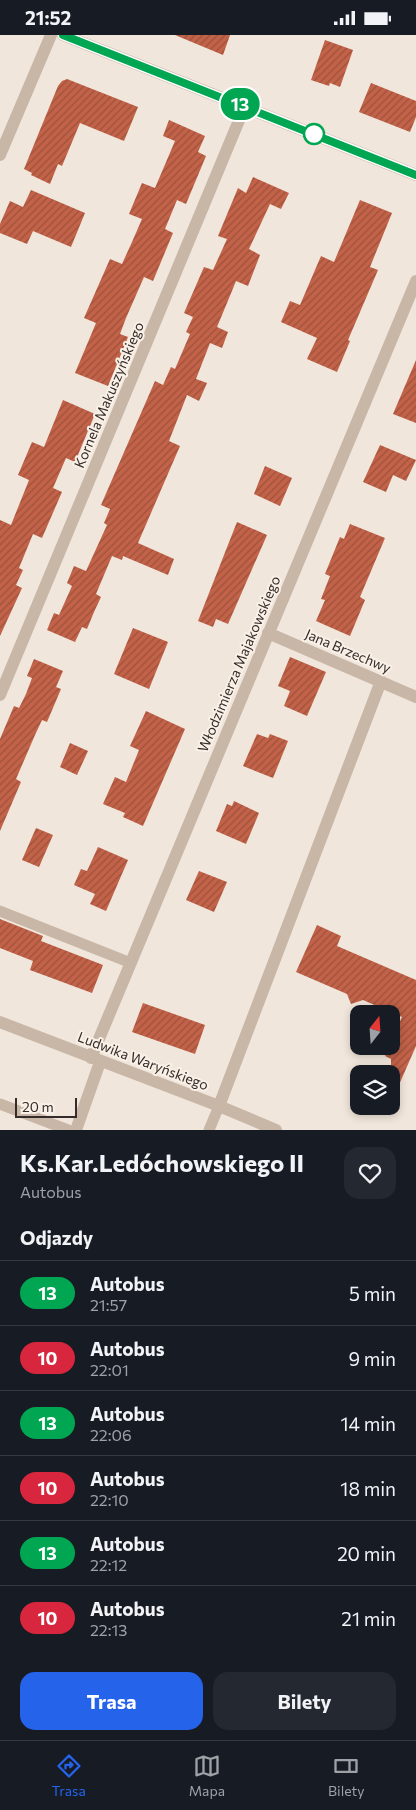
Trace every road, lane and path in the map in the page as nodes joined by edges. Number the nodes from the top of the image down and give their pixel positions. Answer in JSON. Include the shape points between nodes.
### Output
{"nodes":[{"id":1,"x":51,"y":35,"type":"edge"},
{"id":2,"x":63,"y":35,"type":"edge"},
{"id":3,"x":245,"y":107,"type":"junction"},
{"id":4,"x":0,"y":155,"type":"edge"},
{"id":5,"x":416,"y":175,"type":"edge"},
{"id":6,"x":416,"y":281,"type":"edge"},
{"id":7,"x":268,"y":633,"type":"junction"},
{"id":8,"x":380,"y":681,"type":"junction"},
{"id":9,"x":0,"y":695,"type":"edge"},
{"id":10,"x":416,"y":697,"type":"edge"},
{"id":11,"x":0,"y":911,"type":"edge"},
{"id":12,"x":131,"y":963,"type":"junction"},
{"id":13,"x":0,"y":1022,"type":"edge"},
{"id":14,"x":95,"y":1060,"type":"junction"},
{"id":15,"x":0,"y":1104,"type":"edge"},
{"id":16,"x":219,"y":1106,"type":"junction"},
{"id":17,"x":68,"y":1130,"type":"edge"},
{"id":18,"x":76,"y":1130,"type":"edge"},
{"id":19,"x":210,"y":1130,"type":"edge"},
{"id":20,"x":276,"y":1130,"type":"edge"}],
"edges":[{"from":1,"to":4,"type":"street"},
{"from":2,"to":3,"type":"street"},
{"from":3,"to":5,"type":"street"},
{"from":3,"to":9,"type":"street","name":"Kornela Makuszyńskiego"},
{"from":6,"to":7,"type":"street","name":"Włodzimierza Majakowskiego"},
{"from":7,"to":8,"type":"street","name":"Jana Brzechwy"},
{"from":7,"to":12,"type":"street","name":"Włodzimierza Majakowskiego"},
{"from":8,"to":10,"type":"street","name":"Jana Brzechwy"},
{"from":8,"to":16,"type":"street"},
{"from":11,"to":12,"type":"lane"},
{"from":12,"to":14,"type":"street","name":"Włodzimierza Majakowskiego"},
{"from":13,"to":14,"type":"street","name":"Ludwika Waryńskiego"},
{"from":14,"to":16,"type":"street","name":"Ludwika Waryńskiego"},
{"from":14,"to":18,"type":"street","name":"Włodzimierza Majakowskiego"},
{"from":15,"to":17,"type":"lane"},
{"from":16,"to":19,"type":"lane"},
{"from":16,"to":20,"type":"street","name":"Ludwika Waryńskiego"}]}
